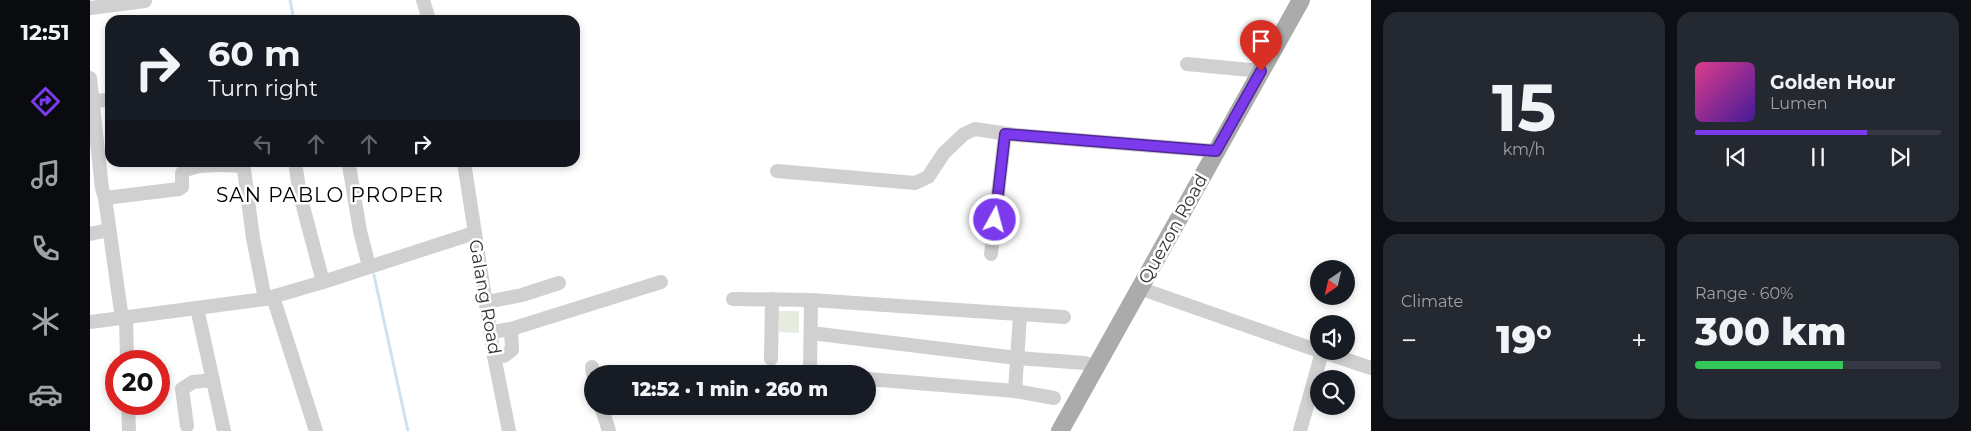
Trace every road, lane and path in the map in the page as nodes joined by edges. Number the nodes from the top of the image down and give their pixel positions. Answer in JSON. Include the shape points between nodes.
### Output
{"nodes":[{"id":1,"x":423,"y":0,"type":"edge"},
{"id":2,"x":1301,"y":0,"type":"edge"},
{"id":3,"x":145,"y":1,"type":"edge"},
{"id":4,"x":90,"y":8,"type":"edge"},
{"id":5,"x":428,"y":15,"type":"edge"},
{"id":6,"x":1187,"y":64,"type":"dead end"},
{"id":7,"x":1261,"y":71,"type":"junction"},
{"id":8,"x":90,"y":78,"type":"edge"},
{"id":9,"x":105,"y":100,"type":"edge"},
{"id":10,"x":91,"y":101,"type":"edge"},
{"id":11,"x":1005,"y":134,"type":"junction"},
{"id":12,"x":1216,"y":151,"type":"junction"},
{"id":13,"x":200,"y":167,"type":"edge"},
{"id":14,"x":244,"y":167,"type":"edge"},
{"id":15,"x":296,"y":167,"type":"edge"},
{"id":16,"x":349,"y":167,"type":"edge"},
{"id":17,"x":465,"y":167,"type":"edge"},
{"id":18,"x":777,"y":171,"type":"dead end"},
{"id":19,"x":105,"y":198,"type":"junction"},
{"id":20,"x":109,"y":230,"type":"junction"},
{"id":21,"x":474,"y":233,"type":"junction"},
{"id":22,"x":90,"y":234,"type":"edge"},
{"id":23,"x":990,"y":254,"type":"dead end"},
{"id":24,"x":369,"y":266,"type":"junction"},
{"id":25,"x":323,"y":282,"type":"junction"},
{"id":26,"x":559,"y":282,"type":"dead end"},
{"id":27,"x":661,"y":282,"type":"dead end"},
{"id":28,"x":1139,"y":288,"type":"junction"},
{"id":29,"x":269,"y":298,"type":"junction"},
{"id":30,"x":733,"y":299,"type":"dead end"},
{"id":31,"x":772,"y":299,"type":"junction"},
{"id":32,"x":811,"y":300,"type":"junction"},
{"id":33,"x":487,"y":302,"type":"junction"},
{"id":34,"x":197,"y":308,"type":"junction"},
{"id":35,"x":1020,"y":315,"type":"junction"},
{"id":36,"x":1064,"y":317,"type":"dead end"},
{"id":37,"x":124,"y":318,"type":"junction"},
{"id":38,"x":90,"y":322,"type":"edge"},
{"id":39,"x":511,"y":329,"type":"junction"},
{"id":40,"x":491,"y":332,"type":"junction"},
{"id":41,"x":811,"y":333,"type":"junction"},
{"id":42,"x":1310,"y":348,"type":"edge"},
{"id":43,"x":126,"y":350,"type":"edge"},
{"id":44,"x":494,"y":356,"type":"junction"},
{"id":45,"x":1017,"y":358,"type":"junction"},
{"id":46,"x":771,"y":359,"type":"dead end"},
{"id":47,"x":1318,"y":360,"type":"edge"},
{"id":48,"x":1347,"y":360,"type":"edge"},
{"id":49,"x":810,"y":365,"type":"edge"},
{"id":50,"x":1096,"y":367,"type":"junction"},
{"id":51,"x":1371,"y":368,"type":"edge"},
{"id":52,"x":213,"y":380,"type":"junction"},
{"id":53,"x":876,"y":380,"type":"edge"},
{"id":54,"x":1015,"y":392,"type":"junction"},
{"id":55,"x":1054,"y":398,"type":"dead end"},
{"id":56,"x":128,"y":415,"type":"edge"},
{"id":57,"x":604,"y":415,"type":"edge"},
{"id":58,"x":187,"y":426,"type":"dead end"},
{"id":59,"x":129,"y":431,"type":"edge"},
{"id":60,"x":224,"y":431,"type":"edge"},
{"id":61,"x":316,"y":431,"type":"edge"},
{"id":62,"x":509,"y":431,"type":"edge"},
{"id":63,"x":609,"y":431,"type":"edge"},
{"id":64,"x":1060,"y":431,"type":"edge"},
{"id":65,"x":1300,"y":431,"type":"edge"}],
"edges":[{"from":1,"to":5,"type":"street"},
{"from":2,"to":7,"type":"main road","name":"Quezon Road"},
{"from":3,"to":4,"type":"street"},
{"from":6,"to":7,"type":"street"},
{"from":7,"to":12,"type":"main road","name":"Quezon Road"},
{"from":8,"to":10,"type":"street"},
{"from":9,"to":10,"type":"street"},
{"from":10,"to":19,"type":"street"},
{"from":11,"to":12,"type":"street"},
{"from":11,"to":18,"type":"street","via":[[975,129],[964,134],[944,153],[928,177],[915,183]]},
{"from":11,"to":23,"type":"street"},
{"from":12,"to":28,"type":"main road","name":"Quezon Road"},
{"from":13,"to":19,"type":"street","via":[[182,173],[180,189]]},
{"from":14,"to":29,"type":"street","via":[[252,238]]},
{"from":15,"to":25,"type":"street"},
{"from":16,"to":24,"type":"street"},
{"from":17,"to":21,"type":"street","name":"Galang Road"},
{"from":19,"to":20,"type":"street"},
{"from":20,"to":22,"type":"street"},
{"from":20,"to":37,"type":"street"},
{"from":21,"to":24,"type":"street"},
{"from":21,"to":33,"type":"street","name":"Galang Road"},
{"from":24,"to":25,"type":"street"},
{"from":25,"to":29,"type":"street"},
{"from":26,"to":33,"type":"street","via":[[522,295]]},
{"from":27,"to":39,"type":"street"},
{"from":28,"to":42,"type":"street"},
{"from":28,"to":50,"type":"main road","name":"Quezon Road"},
{"from":29,"to":34,"type":"street"},
{"from":29,"to":61,"type":"street"},
{"from":30,"to":31,"type":"street"},
{"from":31,"to":32,"type":"street"},
{"from":31,"to":46,"type":"street"},
{"from":32,"to":35,"type":"street"},
{"from":32,"to":41,"type":"street"},
{"from":33,"to":40,"type":"street","name":"Galang Road"},
{"from":34,"to":37,"type":"street"},
{"from":34,"to":52,"type":"street"},
{"from":35,"to":36,"type":"street"},
{"from":35,"to":45,"type":"street"},
{"from":37,"to":38,"type":"street"},
{"from":37,"to":43,"type":"street"},
{"from":39,"to":40,"type":"street"},
{"from":39,"to":44,"type":"street","via":[[512,350],[504,356]]},
{"from":40,"to":44,"type":"street","name":"Galang Road"},
{"from":41,"to":45,"type":"street"},
{"from":41,"to":49,"type":"street"},
{"from":44,"to":62,"type":"street","name":"Galang Road"},
{"from":45,"to":50,"type":"street","via":[[1085,363]]},
{"from":45,"to":54,"type":"street"},
{"from":47,"to":65,"type":"street"},
{"from":48,"to":51,"type":"street"},
{"from":50,"to":64,"type":"main road","name":"Quezon Road"},
{"from":52,"to":58,"type":"street","via":[[193,382],[182,389]]},
{"from":52,"to":60,"type":"street"},
{"from":53,"to":54,"type":"street"},
{"from":54,"to":55,"type":"street"},
{"from":56,"to":59,"type":"street"},
{"from":57,"to":63,"type":"street"}]}
